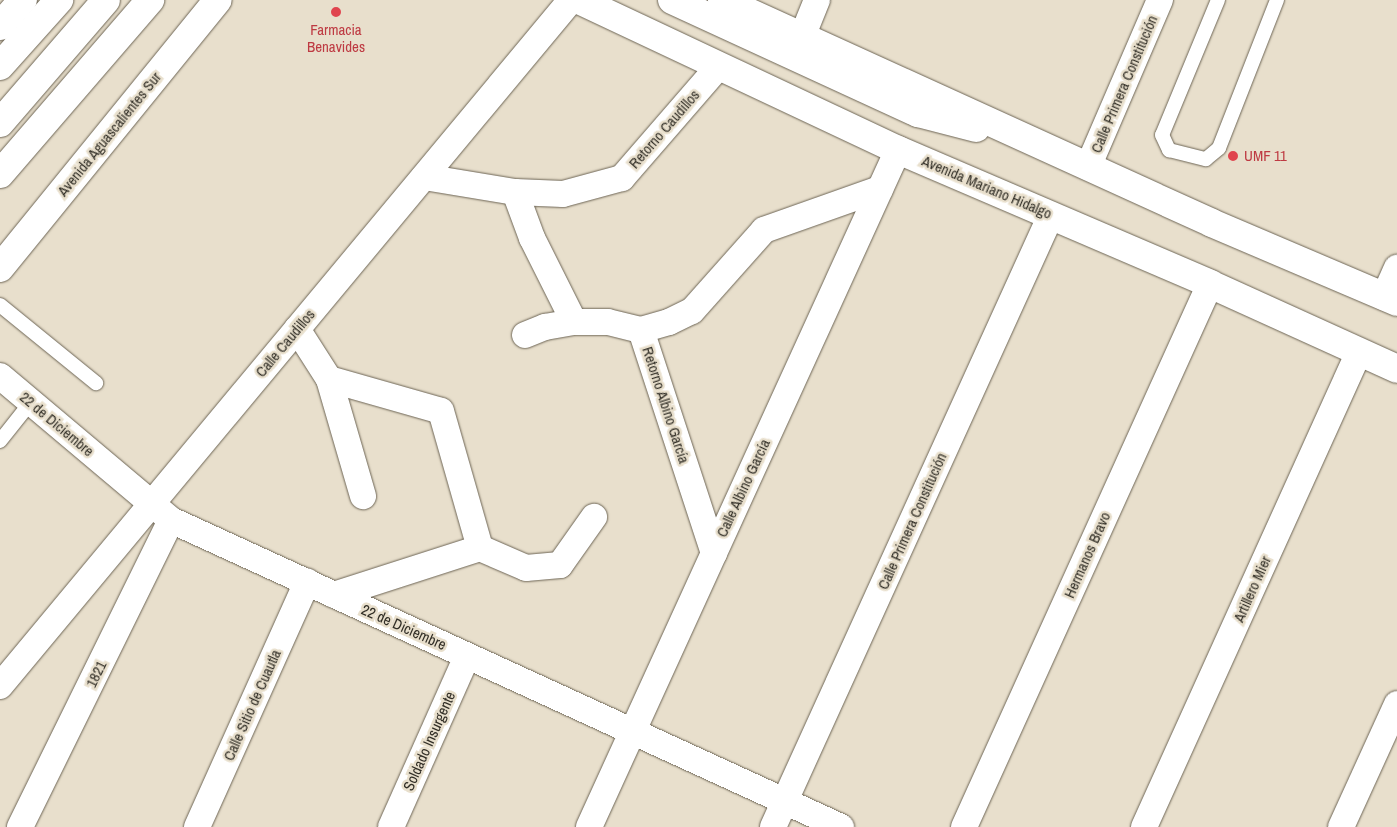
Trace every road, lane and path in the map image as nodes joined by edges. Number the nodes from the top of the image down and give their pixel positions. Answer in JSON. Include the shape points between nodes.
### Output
{"nodes":[{"id":1,"x":59,"y":0,"type":"edge"},
{"id":2,"x":106,"y":0,"type":"edge"},
{"id":3,"x":150,"y":0,"type":"edge"},
{"id":4,"x":571,"y":0,"type":"edge"},
{"id":5,"x":579,"y":0,"type":"edge"},
{"id":6,"x":672,"y":0,"type":"edge"},
{"id":7,"x":722,"y":0,"type":"edge"},
{"id":8,"x":817,"y":0,"type":"edge"},
{"id":9,"x":1160,"y":0,"type":"edge"},
{"id":10,"x":1218,"y":0,"type":"edge"},
{"id":11,"x":1277,"y":0,"type":"edge"},
{"id":12,"x":212,"y":6,"type":"edge"},
{"id":13,"x":802,"y":36,"type":"junction"},
{"id":14,"x":0,"y":66,"type":"edge"},
{"id":15,"x":719,"y":66,"type":"junction"},
{"id":16,"x":0,"y":123,"type":"edge"},
{"id":17,"x":1008,"y":130,"type":"junction"},
{"id":18,"x":898,"y":150,"type":"junction"},
{"id":19,"x":1088,"y":168,"type":"junction"},
{"id":20,"x":0,"y":174,"type":"edge"},
{"id":21,"x":424,"y":177,"type":"junction"},
{"id":22,"x":880,"y":188,"type":"junction"},
{"id":23,"x":515,"y":192,"type":"junction"},
{"id":24,"x":1051,"y":215,"type":"junction"},
{"id":25,"x":0,"y":268,"type":"edge"},
{"id":26,"x":1397,"y":268,"type":"edge"},
{"id":27,"x":1210,"y":284,"type":"junction"},
{"id":28,"x":1390,"y":299,"type":"edge"},
{"id":29,"x":0,"y":305,"type":"edge"},
{"id":30,"x":574,"y":322,"type":"junction"},
{"id":31,"x":297,"y":329,"type":"junction"},
{"id":32,"x":641,"y":330,"type":"junction"},
{"id":33,"x":526,"y":335,"type":"dead end"},
{"id":34,"x":1359,"y":352,"type":"junction"},
{"id":35,"x":1397,"y":369,"type":"edge"},
{"id":36,"x":0,"y":376,"type":"edge"},
{"id":37,"x":329,"y":379,"type":"junction"},
{"id":38,"x":96,"y":384,"type":"dead end"},
{"id":39,"x":31,"y":402,"type":"junction"},
{"id":40,"x":0,"y":441,"type":"edge"},
{"id":41,"x":363,"y":496,"type":"dead end"},
{"id":42,"x":151,"y":504,"type":"junction"},
{"id":43,"x":594,"y":517,"type":"dead end"},
{"id":44,"x":171,"y":520,"type":"junction"},
{"id":45,"x":480,"y":548,"type":"junction"},
{"id":46,"x":714,"y":553,"type":"junction"},
{"id":47,"x":307,"y":582,"type":"junction"},
{"id":48,"x":334,"y":595,"type":"junction"},
{"id":49,"x":467,"y":656,"type":"junction"},
{"id":50,"x":0,"y":686,"type":"edge"},
{"id":51,"x":1397,"y":704,"type":"edge"},
{"id":52,"x":633,"y":732,"type":"junction"},
{"id":53,"x":785,"y":802,"type":"junction"},
{"id":54,"x":20,"y":827,"type":"edge"},
{"id":55,"x":197,"y":827,"type":"edge"},
{"id":56,"x":391,"y":827,"type":"edge"},
{"id":57,"x":589,"y":827,"type":"edge"},
{"id":58,"x":773,"y":827,"type":"edge"},
{"id":59,"x":841,"y":827,"type":"edge"},
{"id":60,"x":964,"y":827,"type":"edge"},
{"id":61,"x":1144,"y":827,"type":"edge"},
{"id":62,"x":1341,"y":827,"type":"edge"}],
"edges":[{"from":1,"to":14,"type":"main road"},
{"from":2,"to":16,"type":"main road"},
{"from":3,"to":20,"type":"main road"},
{"from":4,"to":21,"type":"street","name":"Calle Caudillos"},
{"from":5,"to":15,"type":"main road","name":"Avenida Mariano Hidalgo"},
{"from":6,"to":17,"type":"main road","via":[[939,120]]},
{"from":7,"to":13,"type":"main road"},
{"from":8,"to":13,"type":"street"},
{"from":9,"to":19,"type":"street","name":"Calle Primera Constitución"},
{"from":10,"to":11,"type":"lane","via":[[1162,136],[1169,150],[1206,159],[1219,148]]},
{"from":12,"to":25,"type":"main road","name":"Avenida Aguascalientes Sur"},
{"from":13,"to":17,"type":"main road"},
{"from":15,"to":18,"type":"main road","name":"Avenida Mariano Hidalgo"},
{"from":15,"to":23,"type":"street","name":"Retorno Caudillos","via":[[622,178],[563,194]]},
{"from":17,"to":19,"type":"main road"},
{"from":18,"to":22,"type":"street","name":"Calle Albino García"},
{"from":18,"to":24,"type":"main road","name":"Avenida Mariano Hidalgo"},
{"from":19,"to":28,"type":"main road"},
{"from":21,"to":23,"type":"street","name":"Retorno Caudillos"},
{"from":21,"to":31,"type":"street","name":"Calle Caudillos"},
{"from":22,"to":32,"type":"street","name":"Retorno Albino García","via":[[764,230],[692,311]]},
{"from":22,"to":46,"type":"street","name":"Calle Albino García"},
{"from":23,"to":30,"type":"street","via":[[532,238]]},
{"from":24,"to":27,"type":"main road","name":"Avenida Mariano Hidalgo"},
{"from":24,"to":53,"type":"street","name":"Calle Primera Constitución"},
{"from":26,"to":28,"type":"street"},
{"from":27,"to":34,"type":"main road","name":"Avenida Mariano Hidalgo"},
{"from":27,"to":60,"type":"street","name":"Hermanos Bravo"},
{"from":29,"to":38,"type":"lane"},
{"from":30,"to":32,"type":"street","via":[[608,322]]},
{"from":30,"to":33,"type":"street","via":[[544,327]]},
{"from":31,"to":37,"type":"street"},
{"from":31,"to":42,"type":"street","name":"Calle Caudillos"},
{"from":32,"to":46,"type":"street","name":"Retorno Albino García"},
{"from":34,"to":35,"type":"main road","name":"Avenida Mariano Hidalgo"},
{"from":34,"to":61,"type":"street","name":"Artillero Mier"},
{"from":36,"to":39,"type":"street","name":"22 de Diciembre"},
{"from":37,"to":41,"type":"street"},
{"from":37,"to":45,"type":"street","via":[[441,411]]},
{"from":39,"to":40,"type":"lane"},
{"from":39,"to":42,"type":"street","name":"22 de Diciembre"},
{"from":42,"to":44,"type":"street","name":"22 de Diciembre"},
{"from":42,"to":50,"type":"street","name":"Calle Caudillos"},
{"from":43,"to":45,"type":"street","via":[[560,565],[526,568]]},
{"from":44,"to":47,"type":"street","name":"22 de Diciembre"},
{"from":44,"to":54,"type":"street","name":"1821"},
{"from":45,"to":48,"type":"street"},
{"from":46,"to":52,"type":"street","name":"Calle Albino García"},
{"from":47,"to":48,"type":"street","name":"22 de Diciembre"},
{"from":47,"to":55,"type":"street","name":"Calle Sitio de Cuautla"},
{"from":48,"to":49,"type":"street","name":"22 de Diciembre"},
{"from":49,"to":52,"type":"street","name":"22 de Diciembre"},
{"from":49,"to":56,"type":"street","name":"Soldado Insurgente"},
{"from":51,"to":62,"type":"street"},
{"from":52,"to":53,"type":"street","name":"22 de Diciembre"},
{"from":52,"to":57,"type":"street","name":"Calle Albino García"},
{"from":53,"to":58,"type":"street","name":"Calle Primera Constitución"},
{"from":53,"to":59,"type":"street","name":"22 de Diciembre"}]}
